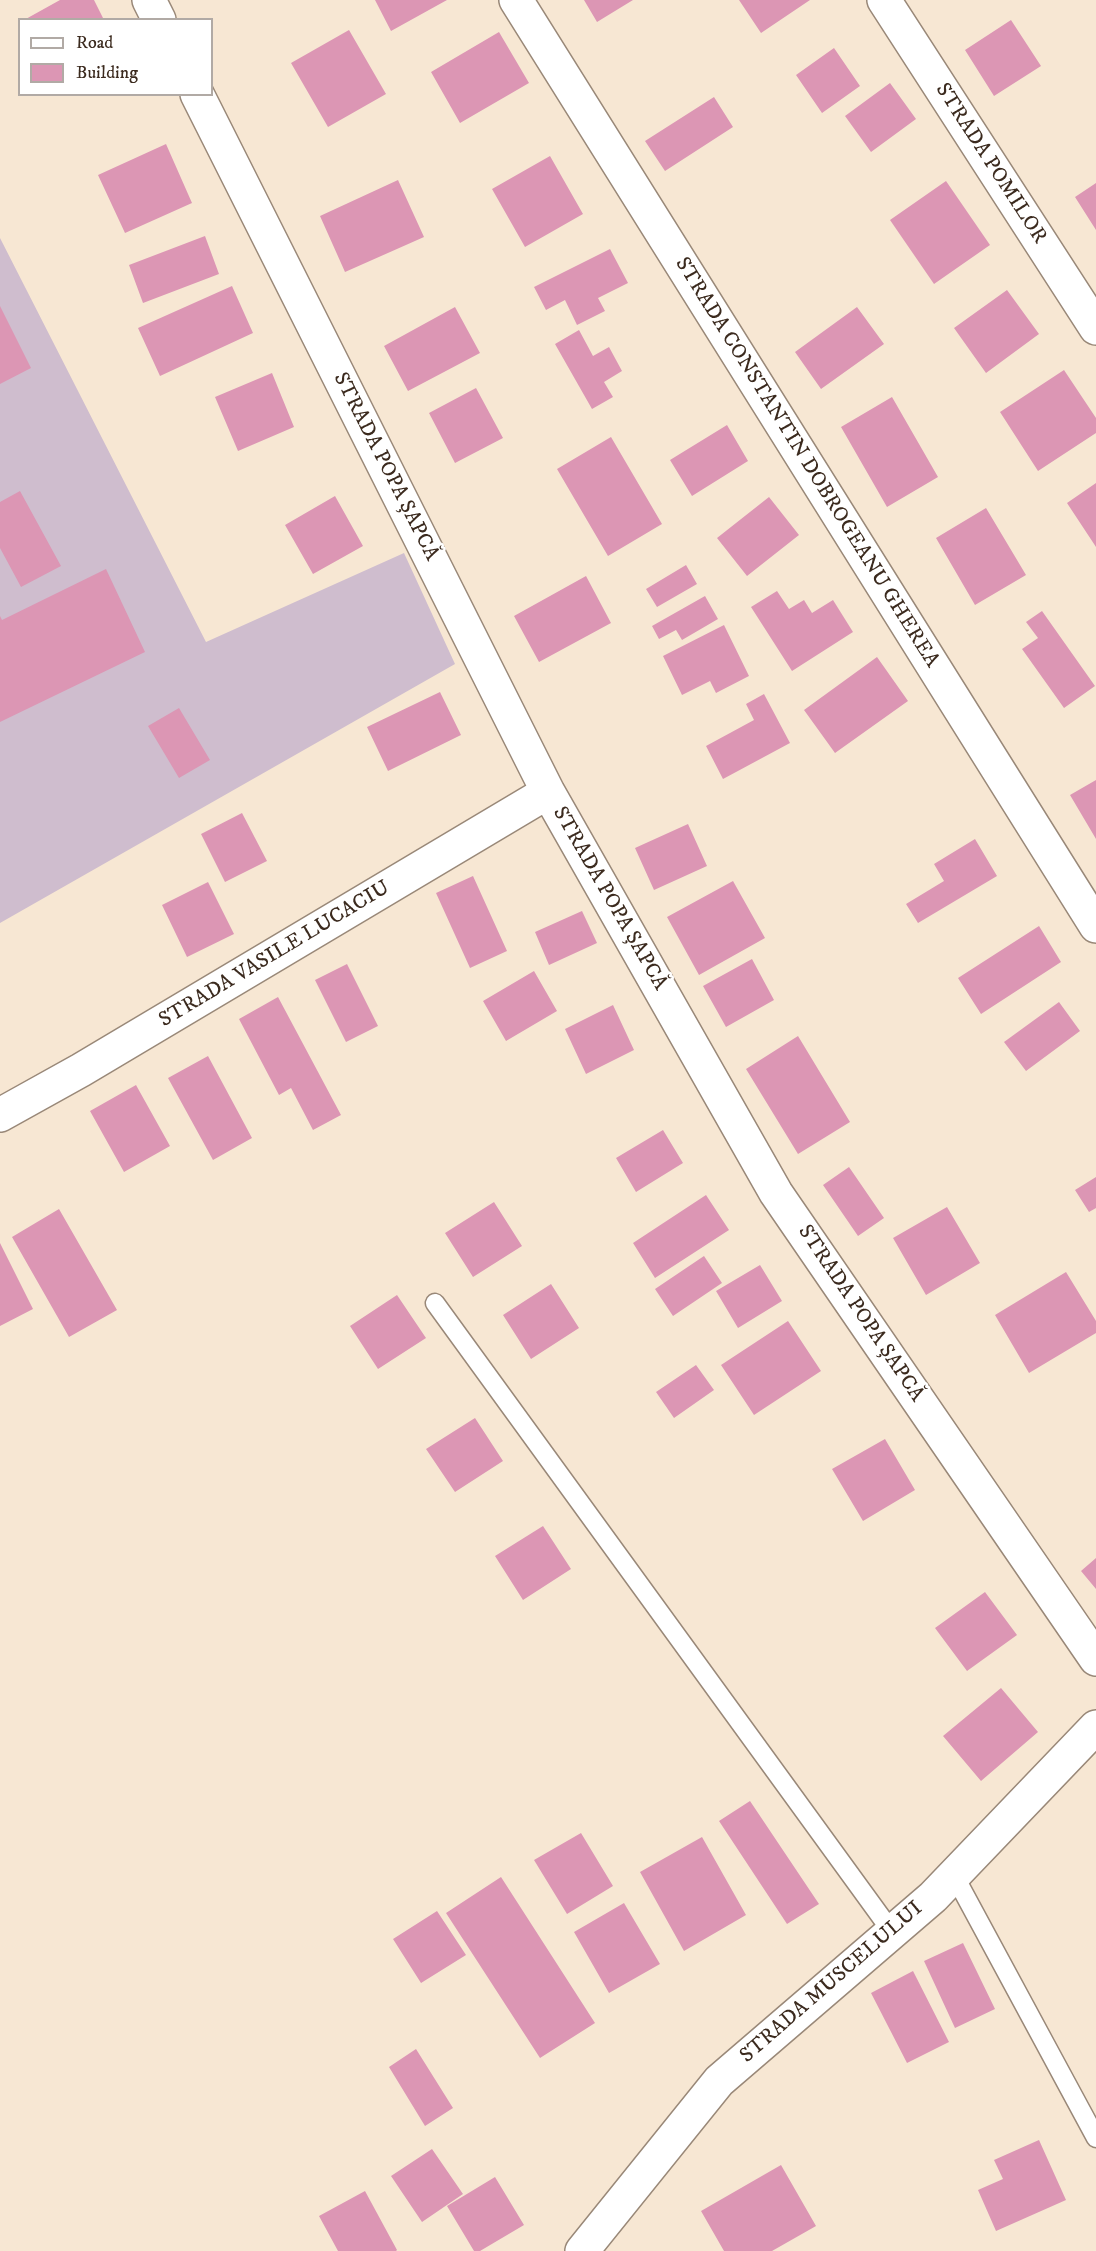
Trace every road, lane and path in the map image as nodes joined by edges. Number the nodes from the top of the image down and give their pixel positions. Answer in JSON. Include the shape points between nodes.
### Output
{"nodes":[{"id":1,"x":149,"y":0,"type":"edge"},
{"id":2,"x":516,"y":0,"type":"edge"},
{"id":3,"x":885,"y":0,"type":"edge"},
{"id":4,"x":158,"y":18,"type":"edge"},
{"id":5,"x":198,"y":96,"type":"edge"},
{"id":6,"x":1096,"y":328,"type":"edge"},
{"id":7,"x":548,"y":792,"type":"junction"},
{"id":8,"x":1096,"y":926,"type":"edge"},
{"id":9,"x":0,"y":1115,"type":"edge"},
{"id":10,"x":435,"y":1303,"type":"dead end"},
{"id":11,"x":1096,"y":1659,"type":"edge"},
{"id":12,"x":1096,"y":1727,"type":"edge"},
{"id":13,"x":954,"y":1875,"type":"junction"},
{"id":14,"x":892,"y":1932,"type":"junction"},
{"id":15,"x":1096,"y":2138,"type":"edge"},
{"id":16,"x":582,"y":2251,"type":"edge"}],
"edges":[{"from":1,"to":4,"type":"street"},
{"from":2,"to":8,"type":"street","name":"STRADA CONSTANTIN DOBROGEANU GHEREA"},
{"from":3,"to":6,"type":"street","name":"STRADA POMILOR"},
{"from":5,"to":7,"type":"street","name":"STRADA POPA ȘAPCĂ"},
{"from":7,"to":9,"type":"street","name":"STRADA VASILE LUCACIU"},
{"from":7,"to":11,"type":"street","name":"STRADA POPA ȘAPCĂ","via":[[776,1192]]},
{"from":10,"to":14,"type":"lane"},
{"from":12,"to":13,"type":"street","name":"STRADA MUSCELULUI"},
{"from":13,"to":14,"type":"street","name":"STRADA MUSCELULUI"},
{"from":13,"to":15,"type":"lane"},
{"from":14,"to":16,"type":"street","name":"STRADA MUSCELULUI","via":[[719,2081]]}]}
